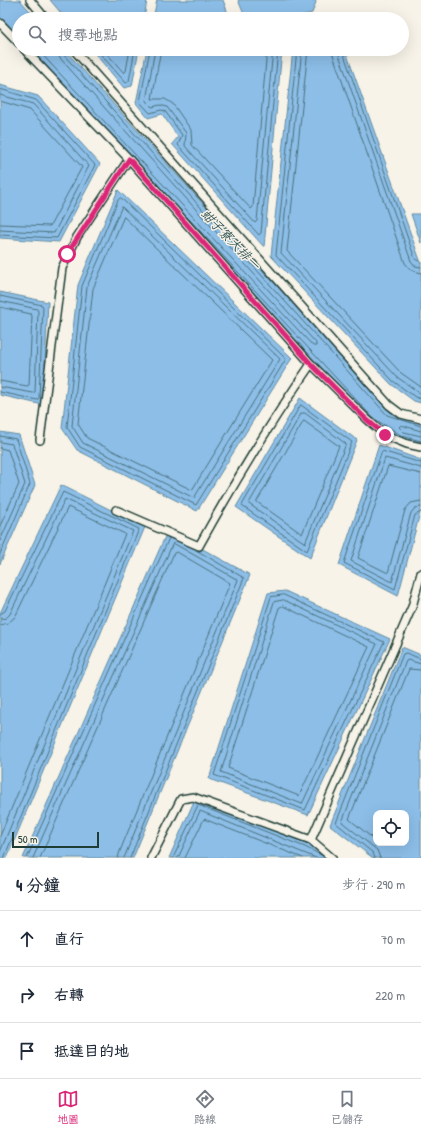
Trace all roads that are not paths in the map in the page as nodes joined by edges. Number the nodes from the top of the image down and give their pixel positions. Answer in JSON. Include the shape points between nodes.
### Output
{"nodes":[{"id":1,"x":30,"y":0,"type":"edge"},
{"id":2,"x":40,"y":12,"type":"edge"},
{"id":3,"x":0,"y":23,"type":"edge"},
{"id":4,"x":12,"y":36,"type":"edge"},
{"id":5,"x":31,"y":56,"type":"edge"},
{"id":6,"x":79,"y":56,"type":"edge"},
{"id":7,"x":129,"y":159,"type":"junction"},
{"id":8,"x":311,"y":364,"type":"junction"},
{"id":9,"x":421,"y":419,"type":"edge"},
{"id":10,"x":40,"y":440,"type":"dead end"},
{"id":11,"x":421,"y":447,"type":"edge"},
{"id":12,"x":116,"y":510,"type":"dead end"},
{"id":13,"x":421,"y":573,"type":"edge"},
{"id":14,"x":311,"y":840,"type":"junction"},
{"id":15,"x":151,"y":858,"type":"edge"},
{"id":16,"x":332,"y":858,"type":"edge"}],
"edges":[{"from":1,"to":2,"type":"lane"},
{"from":3,"to":4,"type":"lane"},
{"from":5,"to":7,"type":"lane"},
{"from":6,"to":9,"type":"lane","via":[[389,405],[402,414]]},
{"from":7,"to":8,"type":"lane"},
{"from":7,"to":10,"type":"lane","via":[[76,237],[62,268]]},
{"from":8,"to":11,"type":"lane","via":[[385,435]]},
{"from":8,"to":12,"type":"lane","via":[[271,423],[199,546]]},
{"from":13,"to":14,"type":"lane","via":[[412,607]]},
{"from":14,"to":15,"type":"lane","via":[[193,797],[181,799]]},
{"from":14,"to":16,"type":"lane"}]}
